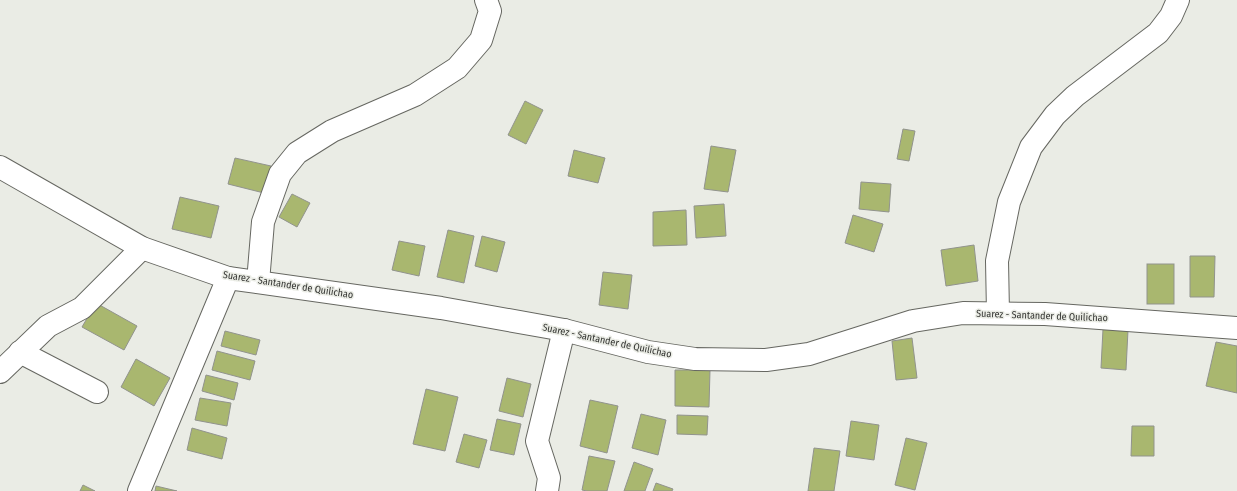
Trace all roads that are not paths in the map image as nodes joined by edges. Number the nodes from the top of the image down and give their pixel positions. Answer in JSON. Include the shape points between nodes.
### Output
{"nodes":[{"id":1,"x":486,"y":0,"type":"edge"},
{"id":2,"x":1178,"y":0,"type":"edge"},
{"id":3,"x":0,"y":166,"type":"edge"},
{"id":4,"x":142,"y":248,"type":"junction"},
{"id":5,"x":228,"y":278,"type":"junction"},
{"id":6,"x":258,"y":282,"type":"junction"},
{"id":7,"x":998,"y":313,"type":"junction"},
{"id":8,"x":1237,"y":328,"type":"edge"},
{"id":9,"x":564,"y":330,"type":"junction"},
{"id":10,"x":20,"y":352,"type":"junction"},
{"id":11,"x":0,"y":372,"type":"edge"},
{"id":12,"x":96,"y":392,"type":"dead end"},
{"id":13,"x":139,"y":491,"type":"edge"},
{"id":14,"x":547,"y":491,"type":"edge"}],
"edges":[{"from":1,"to":6,"type":"street","via":[[490,11],[481,40],[457,68],[416,95],[332,131],[296,153],[280,174],[263,222]]},
{"from":2,"to":7,"type":"street","via":[[1171,16],[1158,33],[1074,96],[1055,115],[1031,147],[1009,202],[998,261]]},
{"from":3,"to":4,"type":"street","name":"Suarez - Santander de Quilichao"},
{"from":4,"to":5,"type":"street","name":"Suarez - Santander de Quilichao"},
{"from":4,"to":10,"type":"street","via":[[82,308],[48,326]]},
{"from":5,"to":6,"type":"street","name":"Suarez - Santander de Quilichao"},
{"from":5,"to":13,"type":"street"},
{"from":6,"to":9,"type":"street","name":"Suarez - Santander de Quilichao","via":[[441,308]]},
{"from":7,"to":8,"type":"street","name":"Suarez - Santander de Quilichao"},
{"from":7,"to":9,"type":"street","name":"Suarez - Santander de Quilichao","via":[[963,313],[913,321],[809,354],[766,360],[695,359],[655,353]]},
{"from":9,"to":14,"type":"street","via":[[537,441],[549,478]]},
{"from":10,"to":11,"type":"street"},
{"from":10,"to":12,"type":"street"}]}
